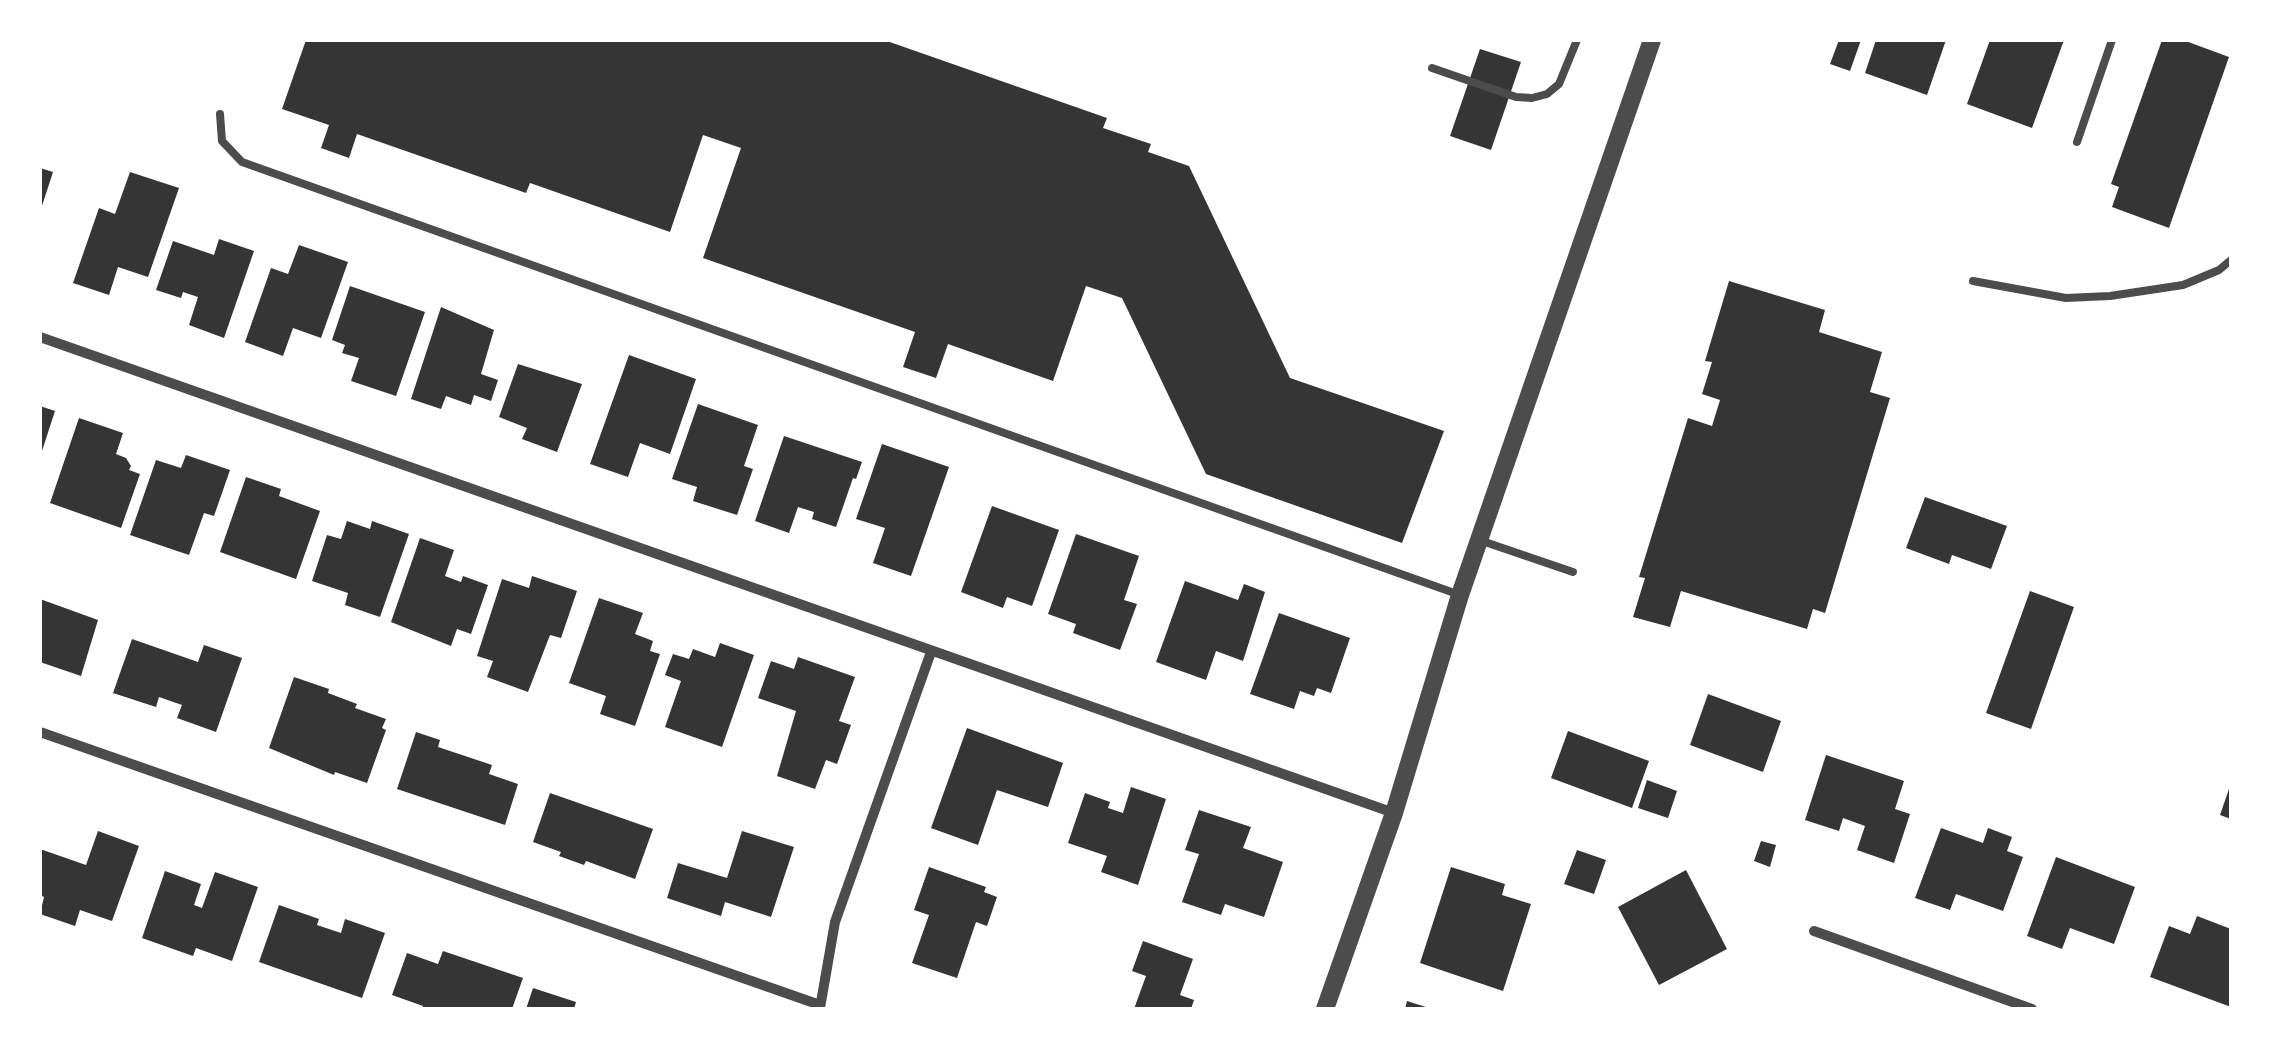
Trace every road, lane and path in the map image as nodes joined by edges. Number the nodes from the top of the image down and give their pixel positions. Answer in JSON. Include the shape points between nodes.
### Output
{"nodes":[{"id":1,"x":1577,"y":40,"type":"edge"},
{"id":2,"x":1652,"y":40,"type":"edge"},
{"id":3,"x":2112,"y":40,"type":"edge"},
{"id":4,"x":1432,"y":68,"type":"dead end"},
{"id":5,"x":220,"y":114,"type":"dead end"},
{"id":6,"x":2077,"y":142,"type":"dead end"},
{"id":7,"x":2231,"y":260,"type":"edge"},
{"id":8,"x":1973,"y":281,"type":"dead end"},
{"id":9,"x":40,"y":336,"type":"edge"},
{"id":10,"x":1480,"y":540,"type":"junction"},
{"id":11,"x":1573,"y":572,"type":"dead end"},
{"id":12,"x":1460,"y":596,"type":"junction"},
{"id":13,"x":931,"y":652,"type":"junction"},
{"id":14,"x":40,"y":732,"type":"edge"},
{"id":15,"x":1394,"y":812,"type":"junction"},
{"id":16,"x":1814,"y":931,"type":"dead end"},
{"id":17,"x":820,"y":1007,"type":"edge"},
{"id":18,"x":1325,"y":1009,"type":"edge"},
{"id":19,"x":2032,"y":1009,"type":"edge"}],
"edges":[{"from":1,"to":4,"type":"lane","via":[[1559,84],[1532,98]]},
{"from":2,"to":10,"type":"street"},
{"from":3,"to":6,"type":"lane"},
{"from":5,"to":12,"type":"lane","via":[[222,141],[242,162]]},
{"from":7,"to":8,"type":"lane","via":[[2183,285],[2110,296],[2066,298]]},
{"from":9,"to":13,"type":"street"},
{"from":10,"to":11,"type":"lane"},
{"from":10,"to":12,"type":"street"},
{"from":12,"to":15,"type":"street"},
{"from":13,"to":15,"type":"street"},
{"from":13,"to":17,"type":"street","via":[[835,922]]},
{"from":14,"to":17,"type":"street"},
{"from":15,"to":18,"type":"street"},
{"from":16,"to":19,"type":"street"}]}
